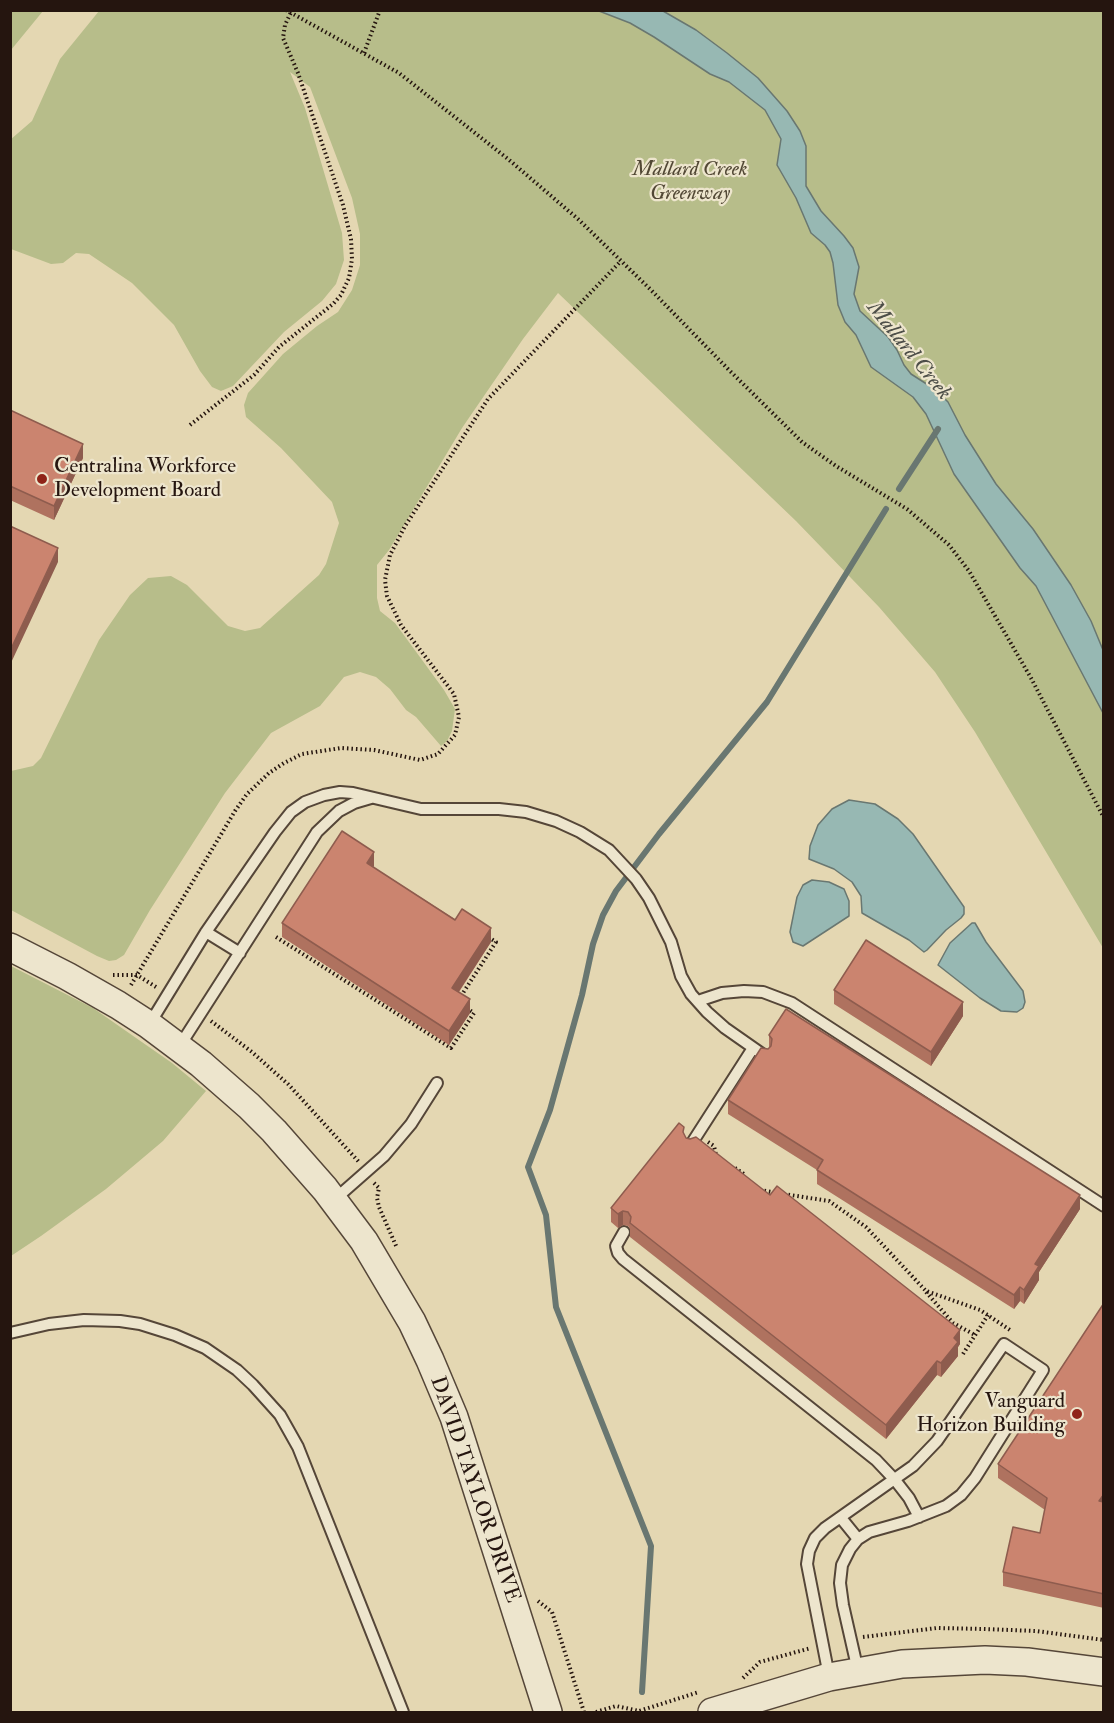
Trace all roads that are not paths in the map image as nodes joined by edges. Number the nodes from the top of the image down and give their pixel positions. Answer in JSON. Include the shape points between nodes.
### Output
{"nodes":[{"id":1,"x":371,"y":798,"type":"junction"},
{"id":2,"x":206,"y":933,"type":"junction"},
{"id":3,"x":10,"y":947,"type":"edge"},
{"id":4,"x":240,"y":953,"type":"junction"},
{"id":5,"x":698,"y":1001,"type":"junction"},
{"id":6,"x":149,"y":1025,"type":"junction"},
{"id":7,"x":179,"y":1047,"type":"junction"},
{"id":8,"x":753,"y":1048,"type":"junction"},
{"id":9,"x":765,"y":1056,"type":"edge"},
{"id":10,"x":437,"y":1083,"type":"dead end"},
{"id":11,"x":690,"y":1146,"type":"edge"},
{"id":12,"x":334,"y":1201,"type":"junction"},
{"id":13,"x":1104,"y":1206,"type":"edge"},
{"id":14,"x":624,"y":1232,"type":"dead end"},
{"id":15,"x":10,"y":1333,"type":"edge"},
{"id":16,"x":895,"y":1479,"type":"junction"},
{"id":17,"x":919,"y":1517,"type":"junction"},
{"id":18,"x":841,"y":1518,"type":"junction"},
{"id":19,"x":858,"y":1539,"type":"junction"},
{"id":20,"x":858,"y":1671,"type":"junction"},
{"id":21,"x":1104,"y":1672,"type":"edge"},
{"id":22,"x":829,"y":1677,"type":"junction"},
{"id":23,"x":403,"y":1713,"type":"edge"},
{"id":24,"x":548,"y":1713,"type":"edge"},
{"id":25,"x":712,"y":1713,"type":"edge"}],
"edges":[{"from":1,"to":2,"type":"lane","via":[[340,792],[305,802],[291,812]]},
{"from":1,"to":4,"type":"lane","via":[[339,811],[317,832]]},
{"from":1,"to":5,"type":"lane","via":[[421,809],[526,812],[556,821],[609,850],[649,898],[671,942],[681,976]]},
{"from":2,"to":4,"type":"lane"},
{"from":2,"to":6,"type":"lane"},
{"from":3,"to":6,"type":"street","name":"DAVID TAYLOR DRIVE","via":[[92,989]]},
{"from":4,"to":7,"type":"lane"},
{"from":5,"to":8,"type":"lane"},
{"from":5,"to":13,"type":"lane","via":[[744,991],[763,992],[792,1003]]},
{"from":6,"to":7,"type":"street","name":"DAVID TAYLOR DRIVE"},
{"from":7,"to":12,"type":"street","name":"DAVID TAYLOR DRIVE","via":[[249,1106]]},
{"from":8,"to":9,"type":"lane"},
{"from":8,"to":11,"type":"lane"},
{"from":10,"to":12,"type":"lane","via":[[411,1124],[384,1156]]},
{"from":12,"to":24,"type":"street","name":"DAVID TAYLOR DRIVE","via":[[389,1282],[442,1388]]},
{"from":14,"to":16,"type":"lane","via":[[616,1246],[623,1259]]},
{"from":15,"to":23,"type":"lane","via":[[84,1320],[140,1324],[205,1348],[253,1384],[280,1415],[298,1447]]},
{"from":16,"to":17,"type":"lane"},
{"from":16,"to":17,"type":"lane","via":[[914,1466],[937,1441],[1004,1344],[1043,1370],[961,1495]]},
{"from":16,"to":18,"type":"lane"},
{"from":17,"to":19,"type":"lane","via":[[881,1527]]},
{"from":18,"to":19,"type":"lane"},
{"from":18,"to":22,"type":"lane","via":[[815,1538],[807,1564]]},
{"from":19,"to":20,"type":"lane","via":[[842,1565],[840,1583]]},
{"from":20,"to":21,"type":"street","via":[[986,1660]]},
{"from":20,"to":22,"type":"street"},
{"from":22,"to":25,"type":"street"}]}
